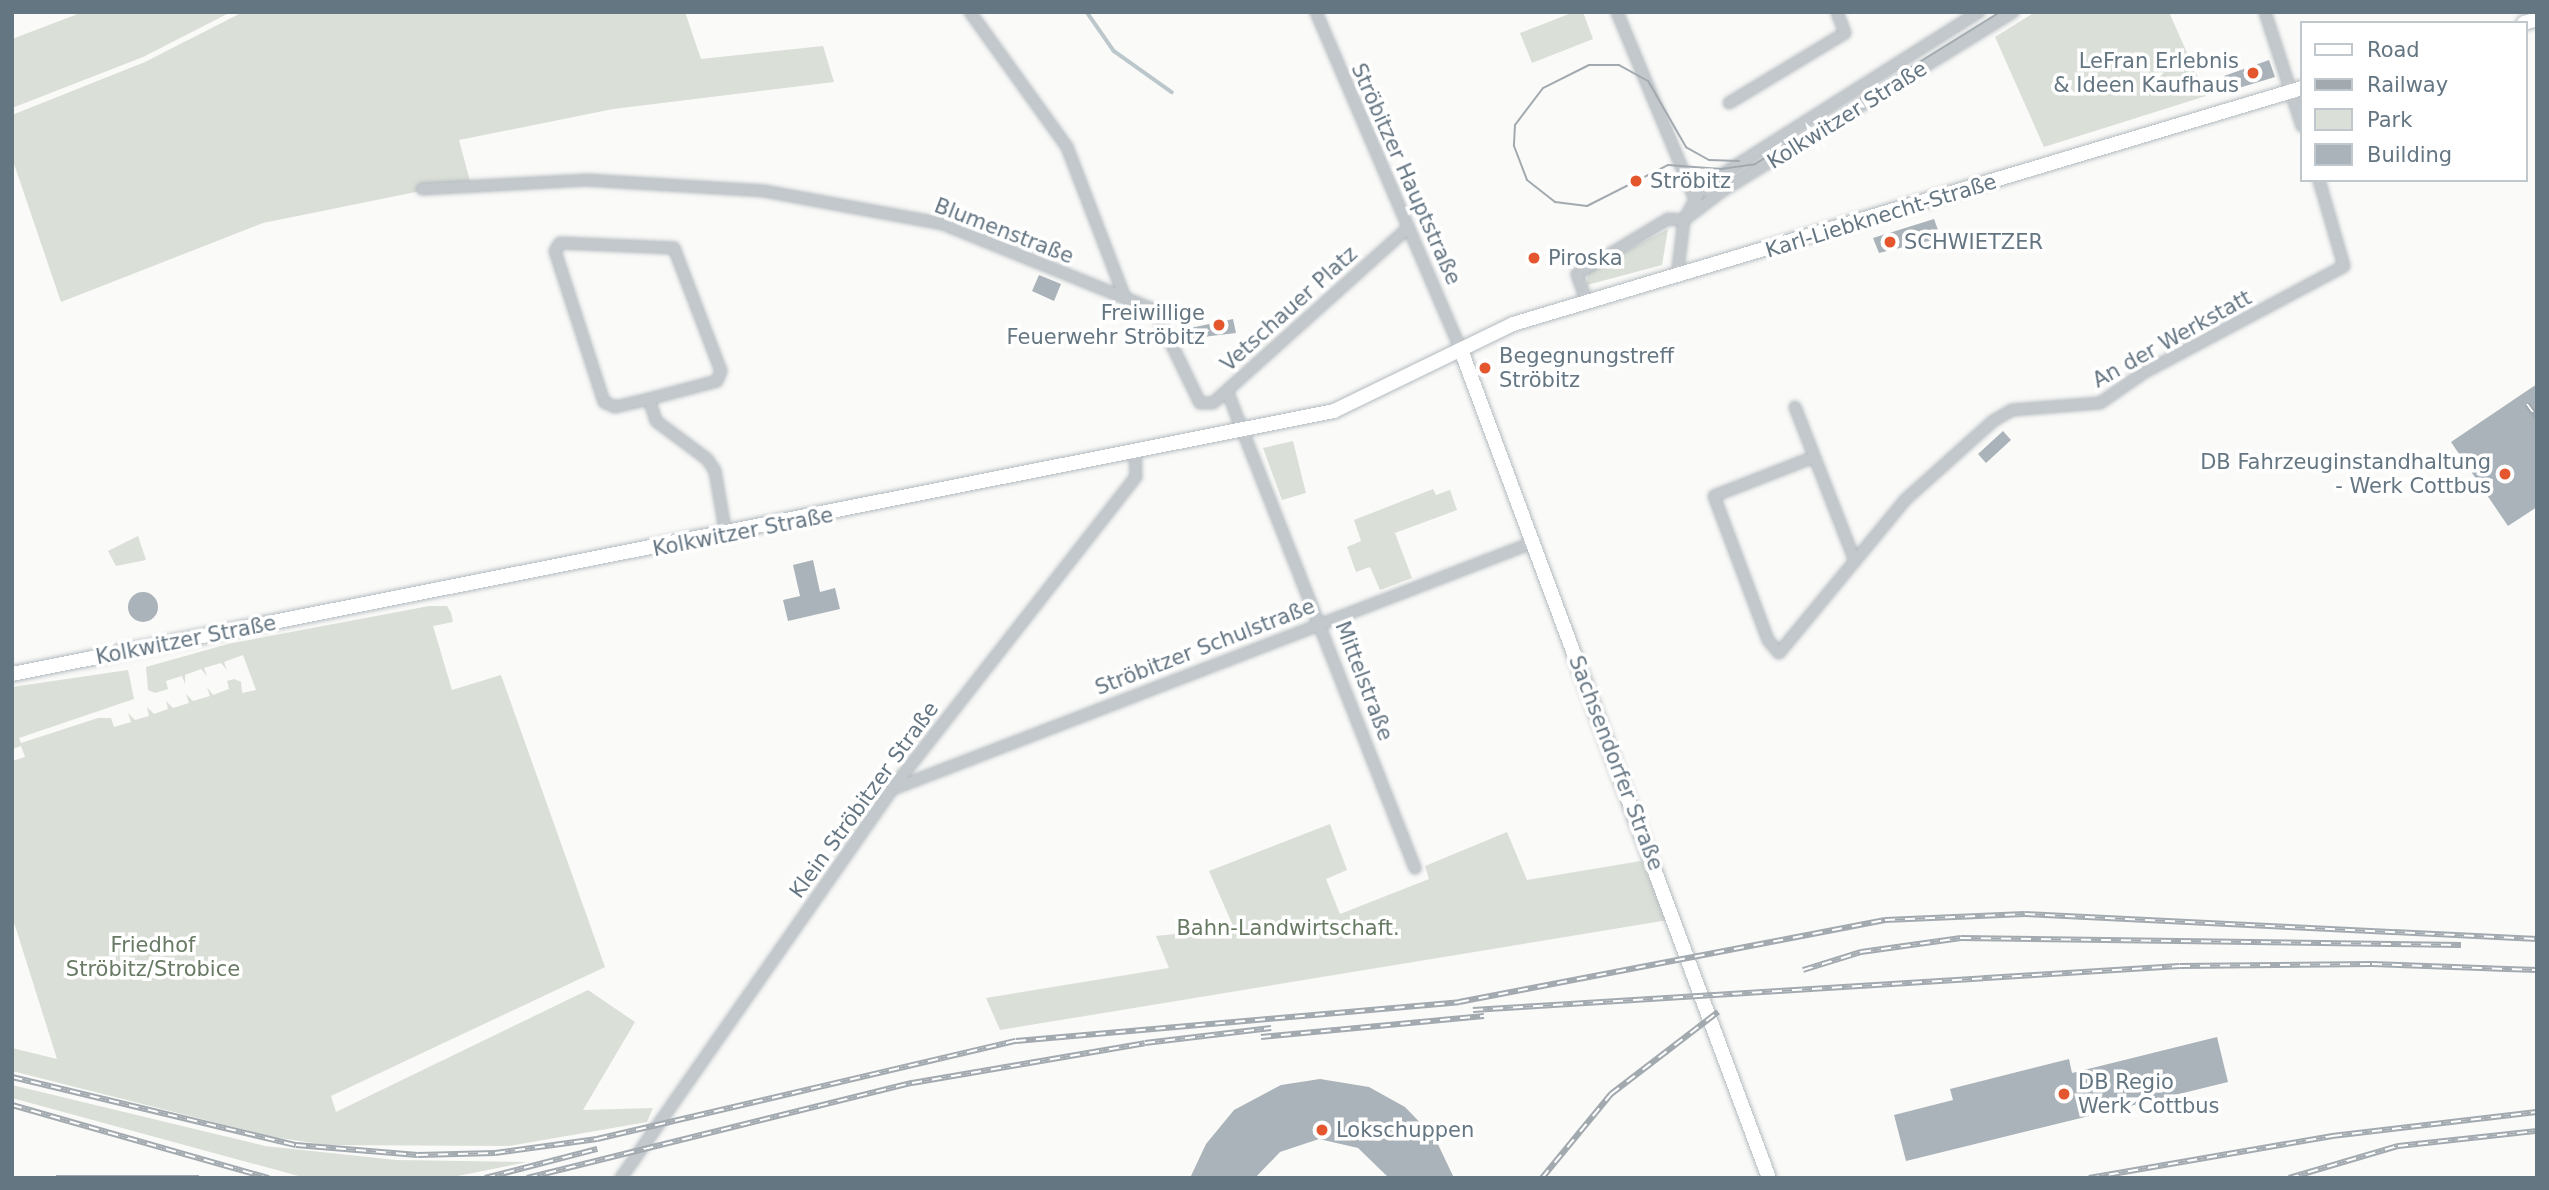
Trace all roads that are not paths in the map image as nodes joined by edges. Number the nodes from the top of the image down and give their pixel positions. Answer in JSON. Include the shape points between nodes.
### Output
{"nodes":[{"id":1,"x":970,"y":12,"type":"edge"},
{"id":2,"x":1317,"y":12,"type":"edge"},
{"id":3,"x":1617,"y":12,"type":"edge"},
{"id":4,"x":1837,"y":12,"type":"edge"},
{"id":5,"x":1979,"y":12,"type":"edge"},
{"id":6,"x":2013,"y":12,"type":"edge"},
{"id":7,"x":2265,"y":12,"type":"edge"},
{"id":8,"x":2297,"y":89,"type":"edge"},
{"id":9,"x":1729,"y":103,"type":"dead end"},
{"id":10,"x":2300,"y":111,"type":"edge"},
{"id":11,"x":2320,"y":182,"type":"edge"},
{"id":12,"x":422,"y":189,"type":"dead end"},
{"id":13,"x":1693,"y":198,"type":"junction"},
{"id":14,"x":1699,"y":208,"type":"junction"},
{"id":15,"x":1684,"y":220,"type":"junction"},
{"id":16,"x":1408,"y":228,"type":"junction"},
{"id":17,"x":1677,"y":277,"type":"junction"},
{"id":18,"x":1125,"y":298,"type":"junction"},
{"id":19,"x":1587,"y":302,"type":"junction"},
{"id":20,"x":1461,"y":350,"type":"junction"},
{"id":21,"x":1227,"y":391,"type":"junction"},
{"id":22,"x":649,"y":399,"type":"junction"},
{"id":23,"x":1796,"y":407,"type":"dead end"},
{"id":24,"x":1244,"y":429,"type":"junction"},
{"id":25,"x":1135,"y":452,"type":"junction"},
{"id":26,"x":1814,"y":457,"type":"junction"},
{"id":27,"x":726,"y":536,"type":"junction"},
{"id":28,"x":1532,"y":543,"type":"junction"},
{"id":29,"x":1853,"y":556,"type":"junction"},
{"id":30,"x":1321,"y":623,"type":"junction"},
{"id":31,"x":12,"y":674,"type":"edge"},
{"id":32,"x":892,"y":789,"type":"junction"},
{"id":33,"x":1415,"y":868,"type":"dead end"},
{"id":34,"x":621,"y":1178,"type":"edge"},
{"id":35,"x":1769,"y":1178,"type":"edge"}],
"edges":[{"from":1,"to":18,"type":"street","via":[[1067,147]]},
{"from":2,"to":16,"type":"street","name":"Ströbitzer Hauptstraße"},
{"from":3,"to":13,"type":"street"},
{"from":4,"to":9,"type":"street","via":[[1845,33]]},
{"from":5,"to":13,"type":"street","name":"Kolkwitzer Straße","via":[[1727,169]]},
{"from":6,"to":14,"type":"street","name":"Kolkwitzer Straße"},
{"from":7,"to":8,"type":"street"},
{"from":8,"to":10,"type":"street"},
{"from":8,"to":17,"type":"main road","name":"Karl-Liebknecht-Straße"},
{"from":11,"to":29,"type":"street","name":"An der Werkstatt","via":[[2344,266],[2145,372],[2100,403],[2012,410],[1993,421],[1905,500]]},
{"from":12,"to":18,"type":"street","name":"Blumenstraße","via":[[586,180],[764,191],[943,224]]},
{"from":13,"to":14,"type":"street"},
{"from":13,"to":15,"type":"street","name":"Kolkwitzer Straße"},
{"from":14,"to":15,"type":"street","name":"Kolkwitzer Straße"},
{"from":15,"to":17,"type":"street","name":"Kolkwitzer Straße"},
{"from":15,"to":19,"type":"street","name":"Kolkwitzer Straße","via":[[1668,219],[1577,274]]},
{"from":16,"to":20,"type":"street","name":"Ströbitzer Hauptstraße"},
{"from":16,"to":21,"type":"street","name":"Vetschauer Platz"},
{"from":17,"to":19,"type":"main road","name":"Karl-Liebknecht-Straße"},
{"from":18,"to":21,"type":"street","name":"Blumenstraße","via":[[1155,310],[1194,398],[1213,404]]},
{"from":19,"to":20,"type":"main road","name":"Karl-Liebknecht-Straße","via":[[1513,324]]},
{"from":20,"to":24,"type":"main road","name":"Kolkwitzer Straße","via":[[1334,411]]},
{"from":20,"to":28,"type":"main road","name":"Sachsendorfer Straße"},
{"from":21,"to":24,"type":"street","name":"Vetschauer Platz"},
{"from":22,"to":22,"type":"street","via":[[615,407],[604,402],[555,251],[560,243],[674,248],[721,371],[717,381]]},
{"from":22,"to":27,"type":"street","via":[[656,421],[715,471]]},
{"from":23,"to":26,"type":"street"},
{"from":24,"to":25,"type":"main road","name":"Kolkwitzer Straße"},
{"from":24,"to":30,"type":"street","name":"Mittelstraße"},
{"from":25,"to":27,"type":"main road","name":"Kolkwitzer Straße"},
{"from":25,"to":32,"type":"street","name":"Klein Ströbitzer Straße","via":[[1136,477]]},
{"from":26,"to":29,"type":"street"},
{"from":26,"to":29,"type":"street","name":"An der Werkstatt","via":[[1714,496],[1768,640],[1779,653]]},
{"from":27,"to":31,"type":"main road","name":"Kolkwitzer Straße"},
{"from":28,"to":30,"type":"street","name":"Ströbitzer Schulstraße"},
{"from":28,"to":35,"type":"main road","name":"Sachsendorfer Straße","via":[[1677,918]]},
{"from":30,"to":32,"type":"street","name":"Ströbitzer Schulstraße"},
{"from":30,"to":33,"type":"street","name":"Mittelstraße"},
{"from":32,"to":34,"type":"street","name":"Klein Ströbitzer Straße"}]}
